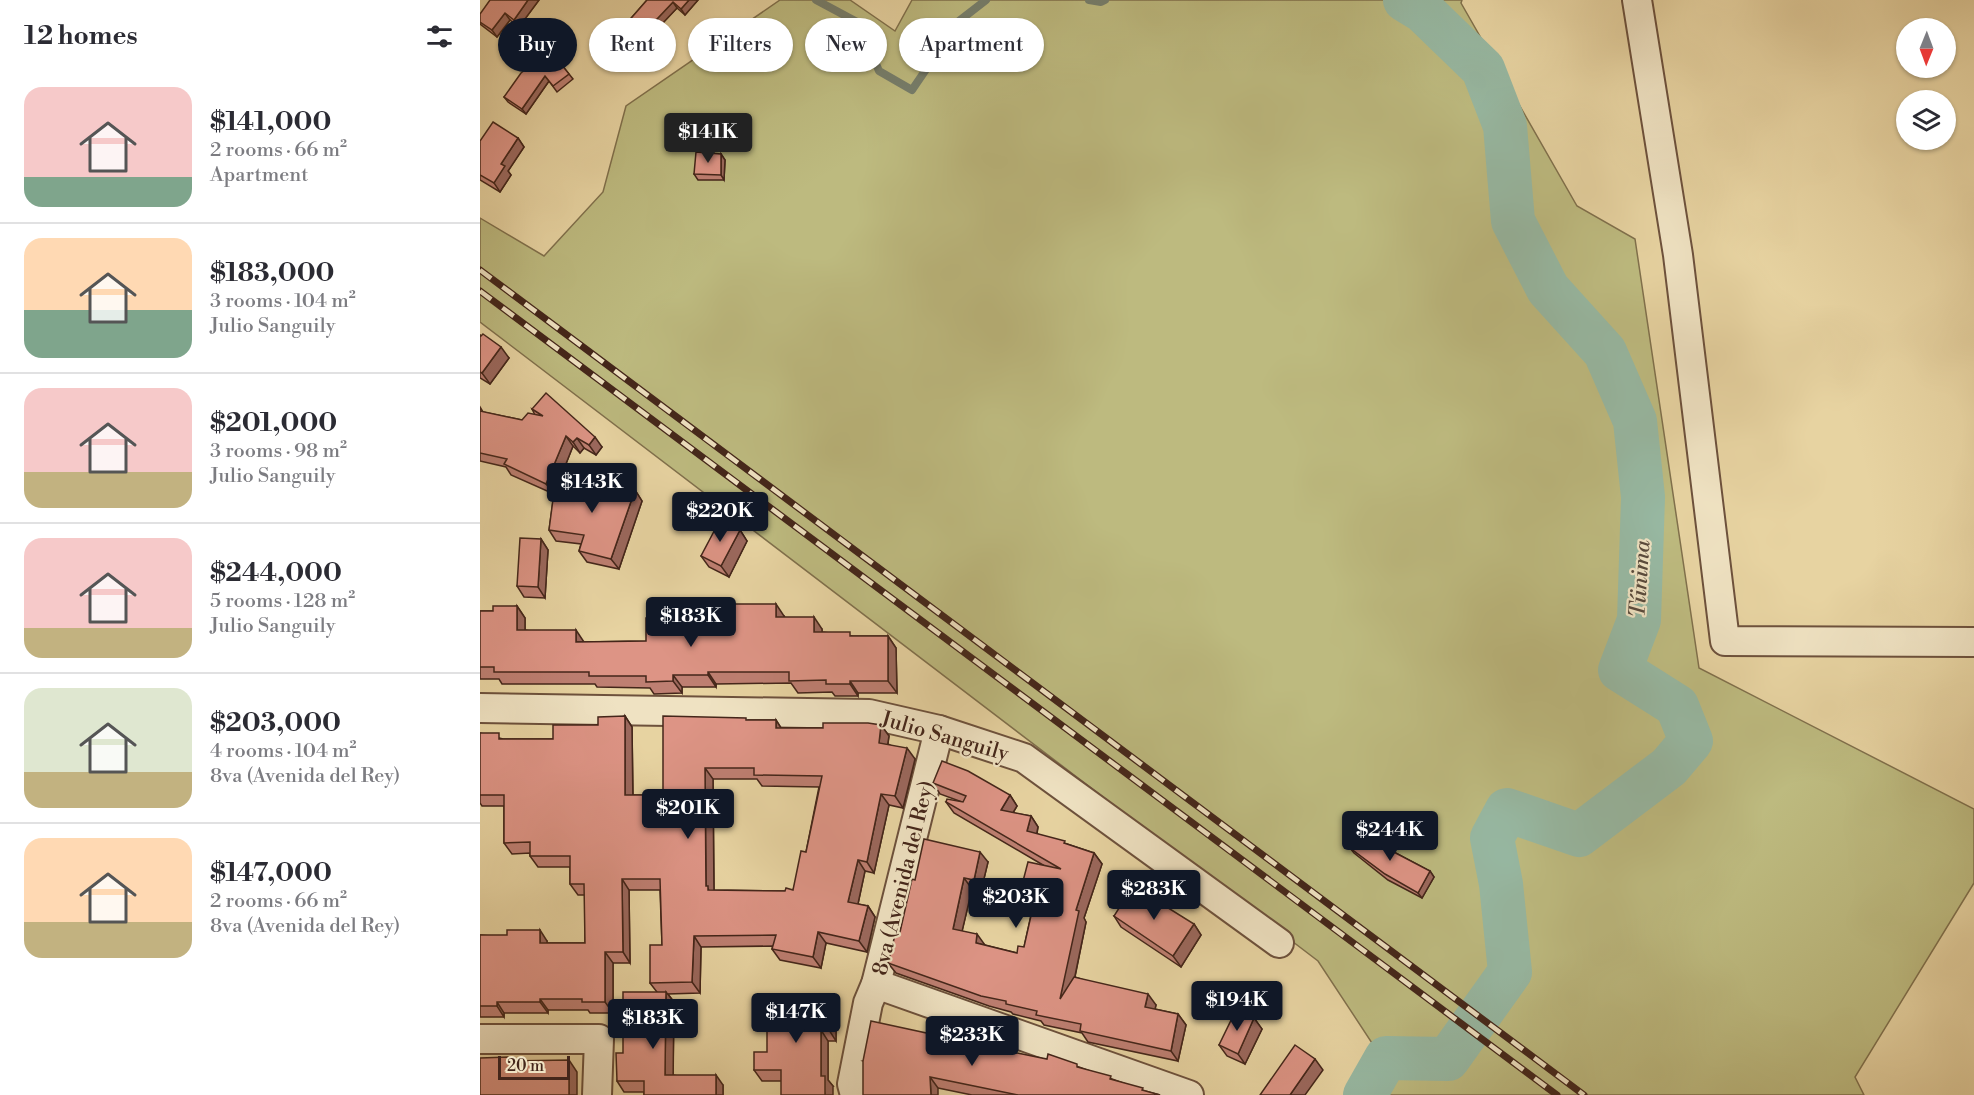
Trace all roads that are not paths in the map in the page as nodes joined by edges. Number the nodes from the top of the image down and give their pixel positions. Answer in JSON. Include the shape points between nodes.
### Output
{"nodes":[{"id":1,"x":1637,"y":0,"type":"edge"},
{"id":2,"x":1974,"y":642,"type":"edge"},
{"id":3,"x":480,"y":708,"type":"edge"},
{"id":4,"x":939,"y":730,"type":"junction"},
{"id":5,"x":1279,"y":943,"type":"dead end"},
{"id":6,"x":876,"y":984,"type":"junction"},
{"id":7,"x":480,"y":1040,"type":"edge"},
{"id":8,"x":597,"y":1095,"type":"edge"},
{"id":9,"x":855,"y":1095,"type":"edge"},
{"id":10,"x":1190,"y":1095,"type":"edge"}],
"edges":[{"from":1,"to":2,"type":"street","via":[[1678,255],[1725,642]]},
{"from":3,"to":4,"type":"street","name":"Julio Sanguily","via":[[869,714]]},
{"from":4,"to":5,"type":"street","name":"Julio Sanguily","via":[[1024,759]]},
{"from":4,"to":6,"type":"street","name":"8va (Avenida del Rey)"},
{"from":6,"to":9,"type":"street","name":"8va (Avenida del Rey)","via":[[868,1004],[852,1084]]},
{"from":6,"to":10,"type":"street"},
{"from":7,"to":8,"type":"street","via":[[599,1039]]}]}
